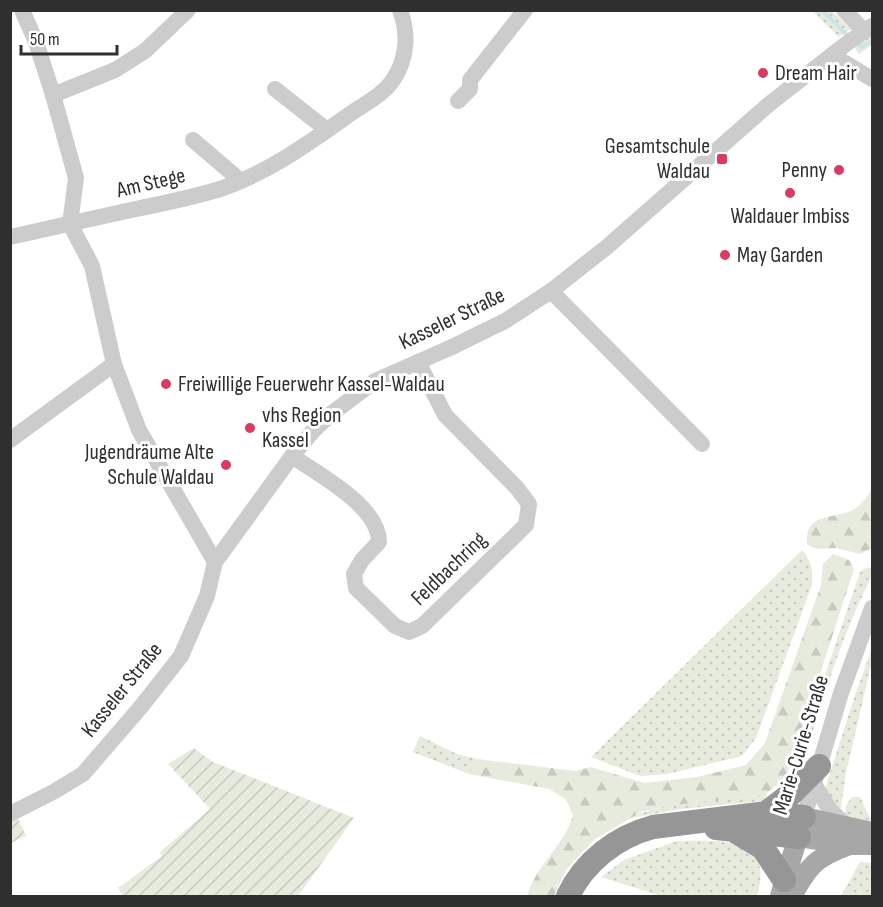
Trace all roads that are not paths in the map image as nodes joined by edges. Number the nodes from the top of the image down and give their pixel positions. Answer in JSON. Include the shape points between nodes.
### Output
{"nodes":[{"id":1,"x":22,"y":10,"type":"edge"},
{"id":2,"x":188,"y":10,"type":"edge"},
{"id":3,"x":400,"y":10,"type":"edge"},
{"id":4,"x":525,"y":10,"type":"edge"},
{"id":5,"x":844,"y":10,"type":"edge"},
{"id":6,"x":860,"y":34,"type":"edge"},
{"id":7,"x":832,"y":55,"type":"junction"},
{"id":8,"x":873,"y":79,"type":"edge"},
{"id":9,"x":275,"y":89,"type":"dead end"},
{"id":10,"x":53,"y":94,"type":"junction"},
{"id":11,"x":458,"y":101,"type":"dead end"},
{"id":12,"x":327,"y":130,"type":"junction"},
{"id":13,"x":193,"y":140,"type":"dead end"},
{"id":14,"x":241,"y":181,"type":"junction"},
{"id":15,"x":70,"y":224,"type":"junction"},
{"id":16,"x":10,"y":237,"type":"edge"},
{"id":17,"x":551,"y":291,"type":"junction"},
{"id":18,"x":418,"y":362,"type":"junction"},
{"id":19,"x":114,"y":364,"type":"junction"},
{"id":20,"x":10,"y":440,"type":"edge"},
{"id":21,"x":702,"y":444,"type":"dead end"},
{"id":22,"x":292,"y":456,"type":"junction"},
{"id":23,"x":215,"y":562,"type":"junction"},
{"id":24,"x":873,"y":608,"type":"edge"},
{"id":25,"x":816,"y":775,"type":"junction"},
{"id":26,"x":766,"y":813,"type":"junction"},
{"id":27,"x":10,"y":814,"type":"edge"},
{"id":28,"x":684,"y":823,"type":"junction"},
{"id":29,"x":801,"y":827,"type":"junction"},
{"id":30,"x":733,"y":831,"type":"junction"},
{"id":31,"x":873,"y":832,"type":"edge"},
{"id":32,"x":849,"y":835,"type":"junction"},
{"id":33,"x":873,"y":845,"type":"edge"},
{"id":34,"x":785,"y":891,"type":"edge"},
{"id":35,"x":568,"y":897,"type":"edge"}],
"edges":[{"from":1,"to":10,"type":"street"},
{"from":2,"to":10,"type":"street","via":[[146,51],[115,70]]},
{"from":3,"to":12,"type":"street","name":"Am Stege","via":[[406,41],[392,82]]},
{"from":4,"to":11,"type":"street"},
{"from":5,"to":6,"type":"street"},
{"from":6,"to":7,"type":"street","name":"Kasseler Straße"},
{"from":7,"to":8,"type":"street"},
{"from":7,"to":17,"type":"street","name":"Kasseler Straße"},
{"from":9,"to":12,"type":"street"},
{"from":10,"to":15,"type":"street","via":[[76,178]]},
{"from":12,"to":14,"type":"street","name":"Am Stege"},
{"from":13,"to":14,"type":"street","name":"Am Stege"},
{"from":14,"to":15,"type":"street","name":"Am Stege","via":[[181,200]]},
{"from":15,"to":16,"type":"street","name":"Am Stege"},
{"from":15,"to":19,"type":"street","via":[[92,266]]},
{"from":17,"to":18,"type":"street","name":"Kasseler Straße","via":[[504,321]]},
{"from":17,"to":21,"type":"street"},
{"from":18,"to":22,"type":"street","name":"Kasseler Straße","via":[[375,381],[347,401]]},
{"from":18,"to":22,"type":"street","name":"Feldbachring","via":[[445,415],[528,504],[526,525],[422,626],[409,632],[394,626],[357,588],[354,574],[379,542],[375,522],[341,488]]},
{"from":19,"to":20,"type":"street"},
{"from":19,"to":23,"type":"street","via":[[139,430]]},
{"from":22,"to":23,"type":"street","name":"Kasseler Straße"},
{"from":23,"to":27,"type":"street","name":"Kasseler Straße","via":[[207,596],[180,656],[140,708],[83,774]]},
{"from":24,"to":25,"type":"street","name":"Marie-Curie-Straße"},
{"from":25,"to":26,"type":"highway"},
{"from":25,"to":29,"type":"street","name":"Marie-Curie-Straße"},
{"from":25,"to":32,"type":"street","via":[[830,810]]},
{"from":26,"to":28,"type":"highway"},
{"from":26,"to":29,"type":"highway"},
{"from":28,"to":30,"type":"highway"},
{"from":28,"to":35,"type":"highway","via":[[653,826],[619,840],[588,867]]},
{"from":29,"to":30,"type":"highway"},
{"from":29,"to":32,"type":"main road"},
{"from":29,"to":34,"type":"main road","name":"Marie-Curie-Straße"},
{"from":30,"to":34,"type":"highway","via":[[763,848]]},
{"from":31,"to":32,"type":"main road"},
{"from":32,"to":33,"type":"main road"},
{"from":32,"to":34,"type":"main road","via":[[817,859],[801,880]]}]}
